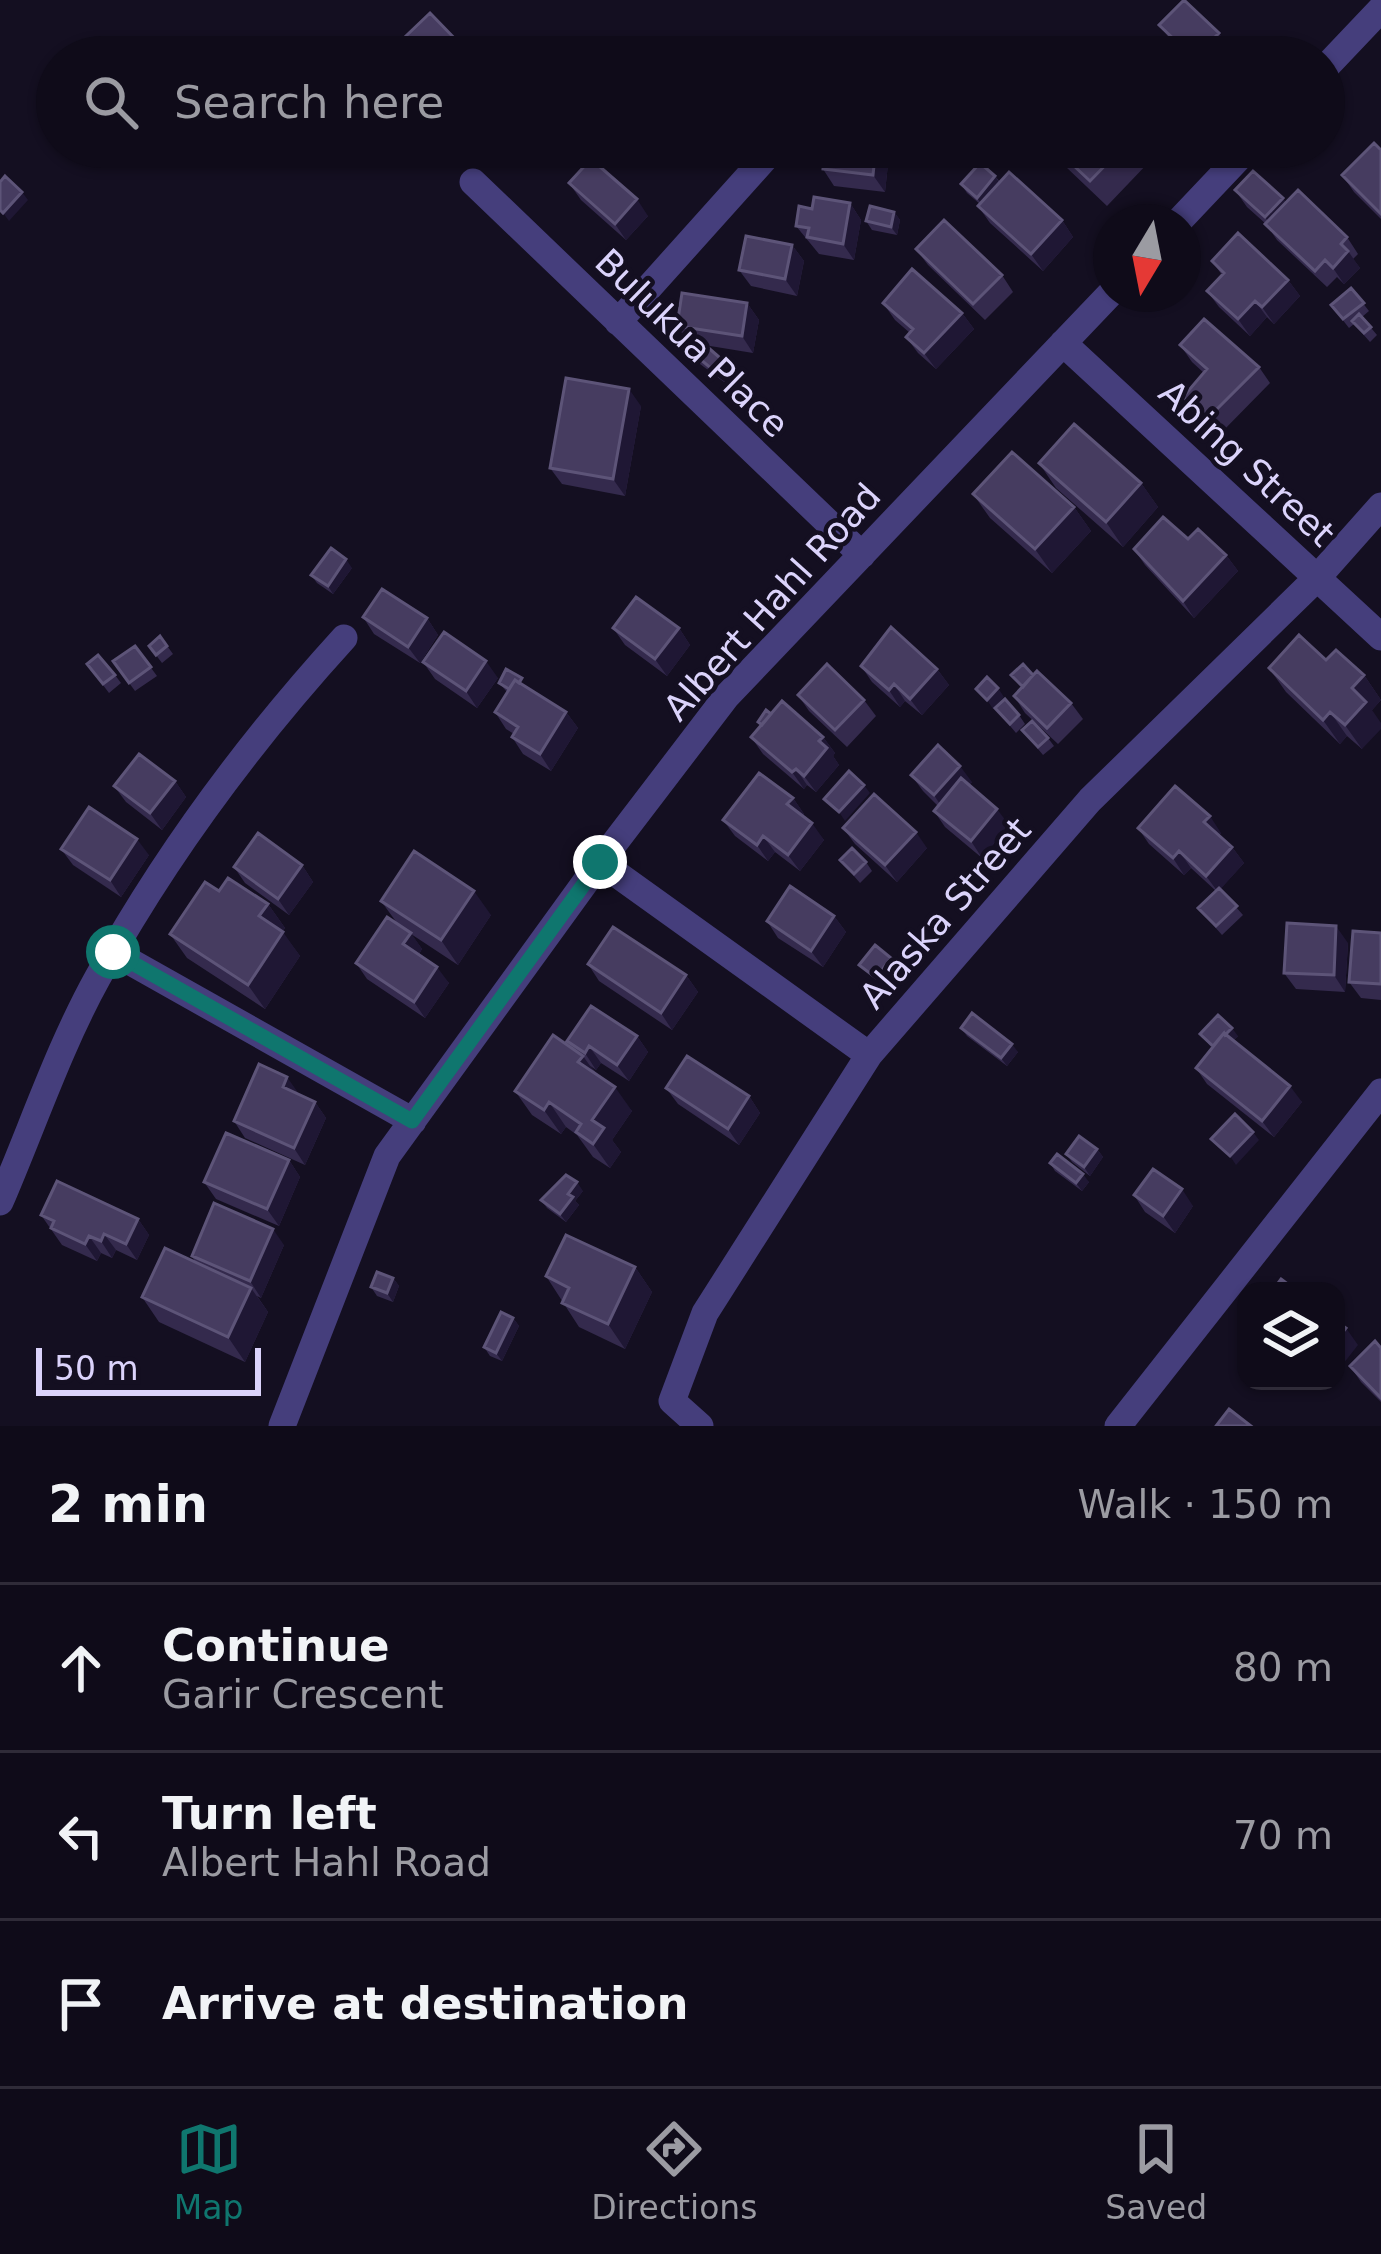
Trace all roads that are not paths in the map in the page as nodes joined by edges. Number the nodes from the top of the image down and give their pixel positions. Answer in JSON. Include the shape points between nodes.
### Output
{"nodes":[{"id":1,"x":1381,"y":9,"type":"edge"},
{"id":2,"x":1345,"y":46,"type":"edge"},
{"id":3,"x":756,"y":168,"type":"edge"},
{"id":4,"x":1230,"y":168,"type":"edge"},
{"id":5,"x":473,"y":182,"type":"dead end"},
{"id":6,"x":1195,"y":204,"type":"edge"},
{"id":7,"x":1093,"y":311,"type":"edge"},
{"id":8,"x":618,"y":322,"type":"junction"},
{"id":9,"x":1063,"y":343,"type":"junction"},
{"id":10,"x":1381,"y":506,"type":"edge"},
{"id":11,"x":862,"y":556,"type":"junction"},
{"id":12,"x":1317,"y":578,"type":"junction"},
{"id":13,"x":1381,"y":637,"type":"edge"},
{"id":14,"x":344,"y":638,"type":"dead end"},
{"id":15,"x":600,"y":862,"type":"junction"},
{"id":16,"x":113,"y":952,"type":"junction"},
{"id":17,"x":869,"y":1055,"type":"junction"},
{"id":18,"x":1381,"y":1092,"type":"edge"},
{"id":19,"x":412,"y":1121,"type":"junction"},
{"id":20,"x":0,"y":1202,"type":"edge"},
{"id":21,"x":282,"y":1426,"type":"edge"},
{"id":22,"x":700,"y":1426,"type":"edge"},
{"id":23,"x":1118,"y":1426,"type":"edge"}],
"edges":[{"from":1,"to":2,"type":"street"},
{"from":3,"to":8,"type":"street"},
{"from":4,"to":6,"type":"street"},
{"from":5,"to":8,"type":"street","name":"Bulukua Place"},
{"from":7,"to":9,"type":"street","name":"Albert Hahl Road"},
{"from":8,"to":11,"type":"street","name":"Bulukua Place"},
{"from":9,"to":11,"type":"street","name":"Albert Hahl Road"},
{"from":9,"to":12,"type":"street","name":"Abing Street"},
{"from":10,"to":12,"type":"street","name":"Alaska Street"},
{"from":11,"to":15,"type":"street","name":"Albert Hahl Road","via":[[726,697]]},
{"from":12,"to":13,"type":"street","name":"Abing Street"},
{"from":12,"to":17,"type":"street","name":"Alaska Street","via":[[1090,800]]},
{"from":14,"to":16,"type":"street","via":[[287,700]]},
{"from":15,"to":17,"type":"street"},
{"from":15,"to":19,"type":"street","name":"Albert Hahl Road"},
{"from":16,"to":19,"type":"street"},
{"from":16,"to":20,"type":"street"},
{"from":17,"to":22,"type":"street","name":"Alaska Street","via":[[705,1312],[672,1401]]},
{"from":18,"to":23,"type":"street"},
{"from":19,"to":21,"type":"street","name":"Albert Hahl Road","via":[[387,1156]]}]}
